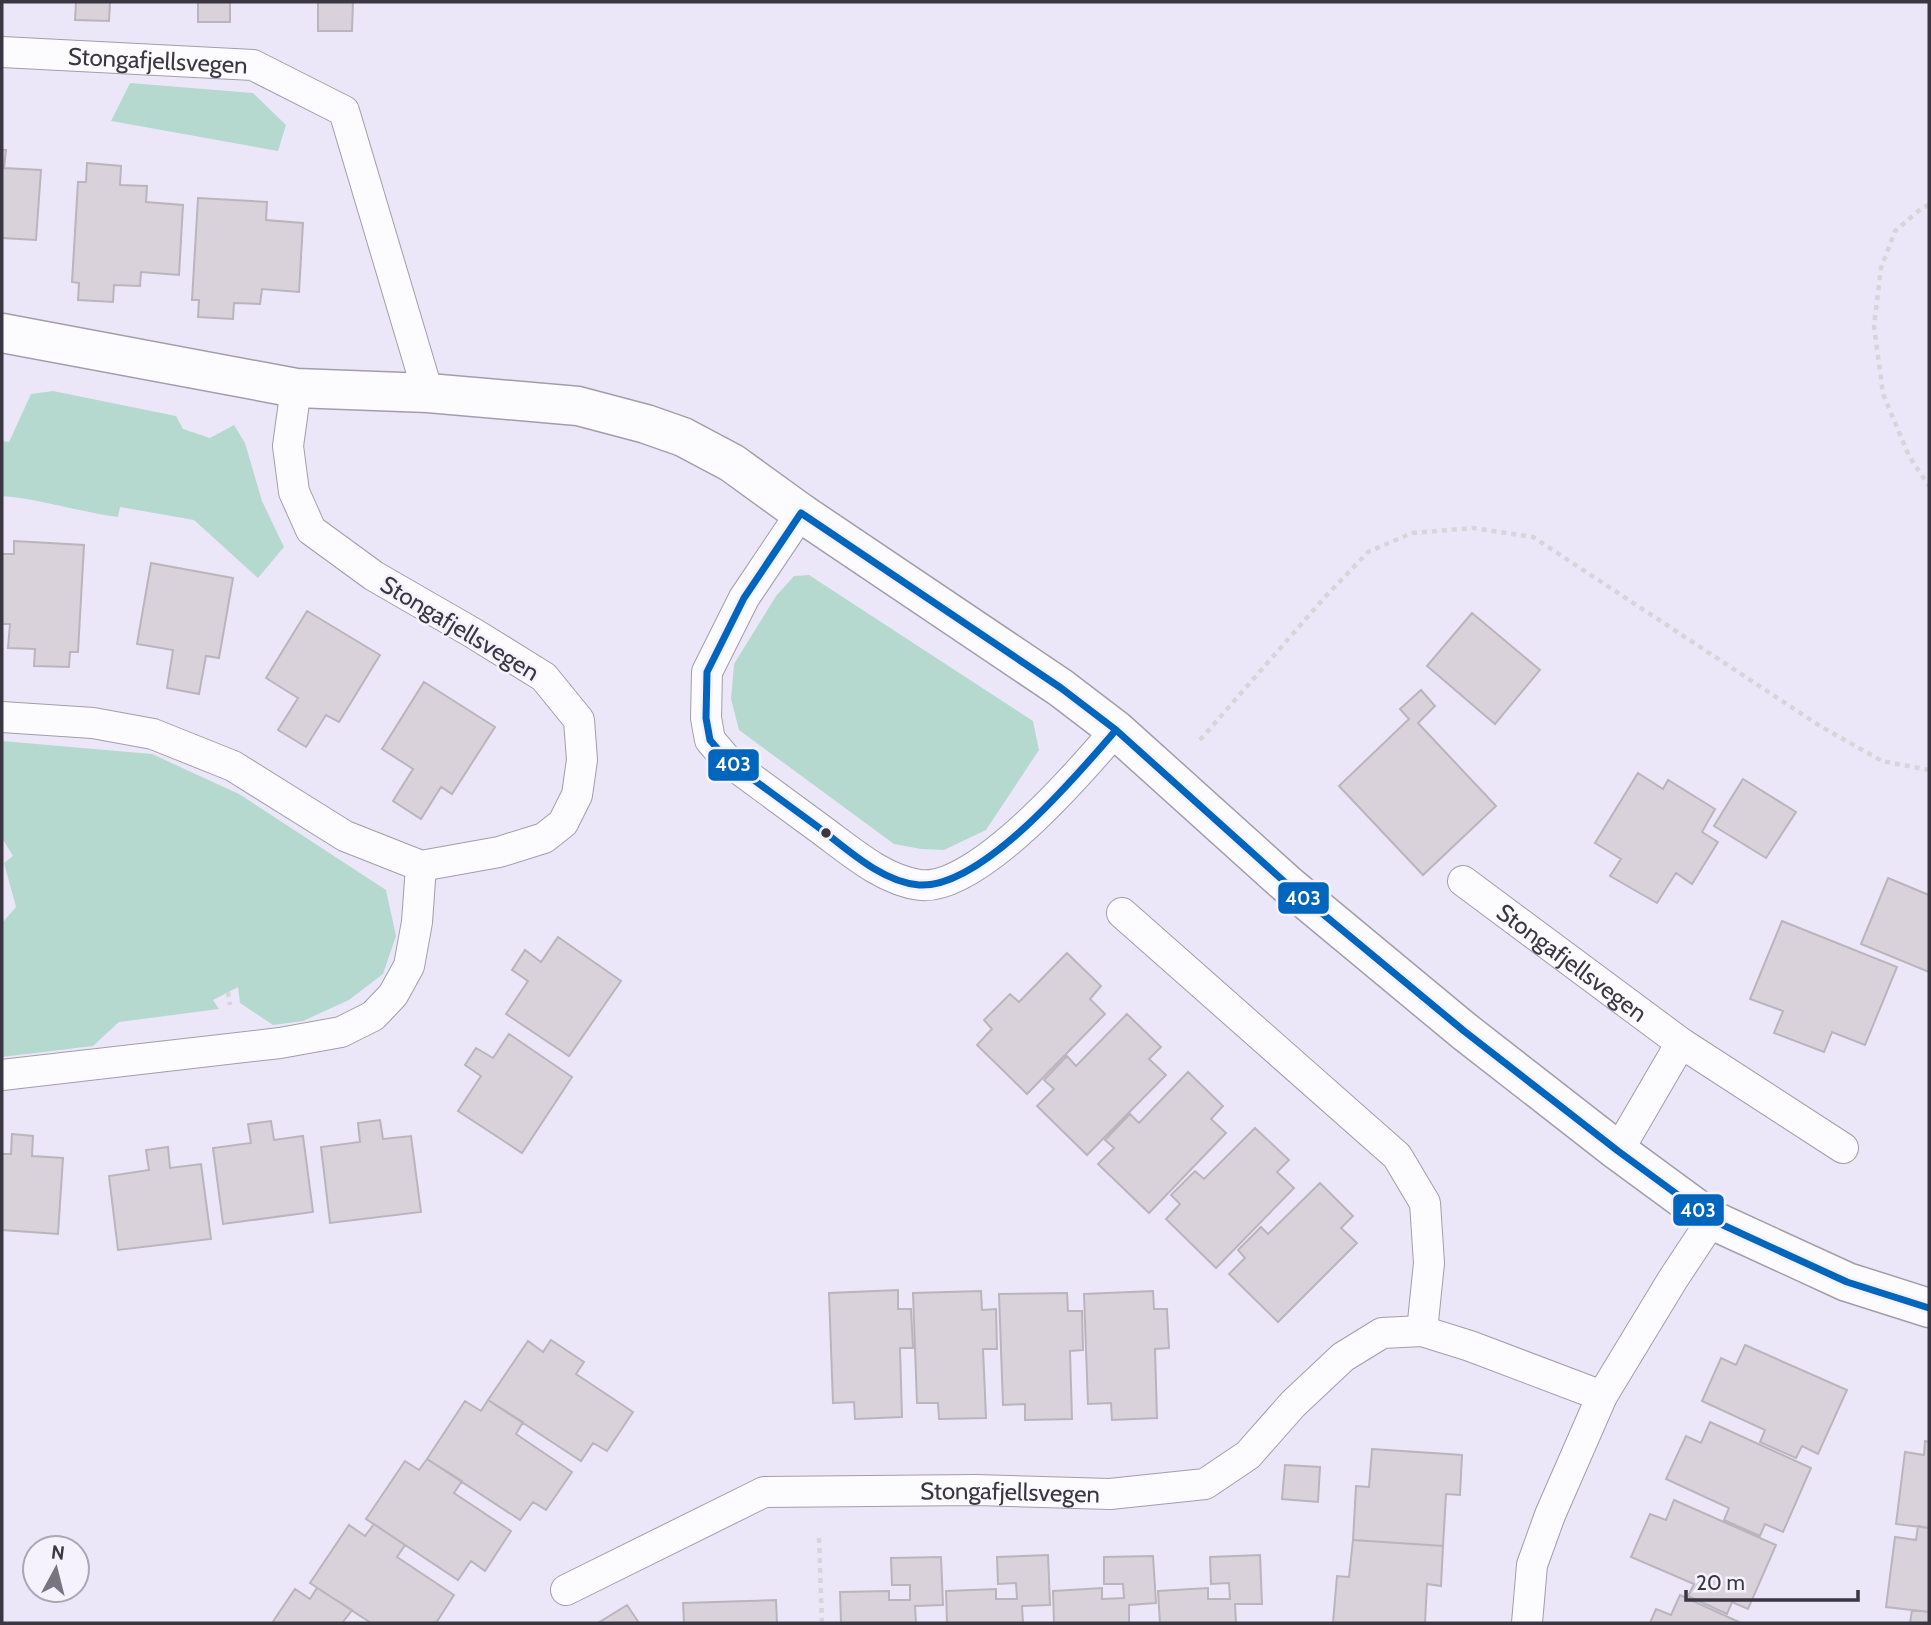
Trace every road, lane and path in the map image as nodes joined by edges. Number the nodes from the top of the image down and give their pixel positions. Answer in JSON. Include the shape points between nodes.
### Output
{"nodes":[{"id":1,"x":2,"y":52,"type":"edge"},
{"id":2,"x":1929,"y":205,"type":"edge"},
{"id":3,"x":2,"y":333,"type":"edge"},
{"id":4,"x":296,"y":388,"type":"junction"},
{"id":5,"x":428,"y":393,"type":"junction"},
{"id":6,"x":1929,"y":486,"type":"edge"},
{"id":7,"x":801,"y":513,"type":"junction"},
{"id":8,"x":2,"y":717,"type":"edge"},
{"id":9,"x":1116,"y":730,"type":"junction"},
{"id":10,"x":1929,"y":770,"type":"edge"},
{"id":11,"x":1168,"y":776,"type":"junction"},
{"id":12,"x":421,"y":866,"type":"junction"},
{"id":13,"x":1463,"y":881,"type":"dead end"},
{"id":14,"x":1122,"y":913,"type":"dead end"},
{"id":15,"x":1681,"y":1043,"type":"junction"},
{"id":16,"x":2,"y":1075,"type":"edge"},
{"id":17,"x":1843,"y":1148,"type":"dead end"},
{"id":18,"x":1618,"y":1151,"type":"junction"},
{"id":19,"x":1712,"y":1220,"type":"junction"},
{"id":20,"x":1929,"y":1308,"type":"edge"},
{"id":21,"x":1422,"y":1331,"type":"junction"},
{"id":22,"x":1602,"y":1396,"type":"junction"},
{"id":23,"x":818,"y":1491,"type":"junction"},
{"id":24,"x":566,"y":1590,"type":"dead end"},
{"id":25,"x":822,"y":1623,"type":"edge"},
{"id":26,"x":1527,"y":1623,"type":"edge"}],
"edges":[{"from":1,"to":5,"type":"lane","name":"Stongafjellsvegen","via":[[253,65],[345,111]]},
{"from":2,"to":6,"type":"path","via":[[1895,231],[1881,268],[1874,326],[1883,394],[1909,456]]},
{"from":3,"to":4,"type":"street"},
{"from":4,"to":5,"type":"street"},
{"from":4,"to":12,"type":"lane","name":"Stongafjellsvegen","via":[[288,446],[294,492],[311,530],[374,576],[544,677],[579,720],[582,760],[578,795],[563,823],[544,838],[499,852]]},
{"from":5,"to":7,"type":"street","via":[[578,406],[646,424],[732,463]]},
{"from":7,"to":9,"type":"street"},
{"from":7,"to":9,"type":"lane","via":[[744,598],[707,672],[710,740],[728,761],[879,872],[920,885],[947,882],[986,859],[1065,789]]},
{"from":8,"to":12,"type":"lane","via":[[93,723],[153,734],[233,766],[345,836]]},
{"from":9,"to":11,"type":"street"},
{"from":10,"to":11,"type":"path","via":[[1882,761],[1820,726],[1533,537],[1473,528],[1412,533],[1368,552]]},
{"from":11,"to":18,"type":"street","via":[[1288,885]]},
{"from":12,"to":16,"type":"lane","via":[[418,922],[409,966],[393,995],[373,1016],[341,1032]]},
{"from":13,"to":15,"type":"lane","name":"Stongafjellsvegen"},
{"from":14,"to":21,"type":"lane","via":[[1397,1156],[1425,1203],[1429,1263]]},
{"from":15,"to":17,"type":"lane","name":"Stongafjellsvegen"},
{"from":15,"to":18,"type":"lane"},
{"from":18,"to":19,"type":"street"},
{"from":19,"to":20,"type":"street","via":[[1847,1282]]},
{"from":19,"to":22,"type":"lane"},
{"from":21,"to":22,"type":"lane","name":"Stongafjellsvegen"},
{"from":21,"to":23,"type":"lane","name":"Stongafjellsvegen","via":[[1382,1333],[1343,1357],[1248,1455],[1205,1484],[1110,1494]]},
{"from":22,"to":26,"type":"lane","via":[[1532,1564]]},
{"from":23,"to":24,"type":"lane","name":"Stongafjellsvegen","via":[[764,1492]]},
{"from":23,"to":25,"type":"path"}]}
